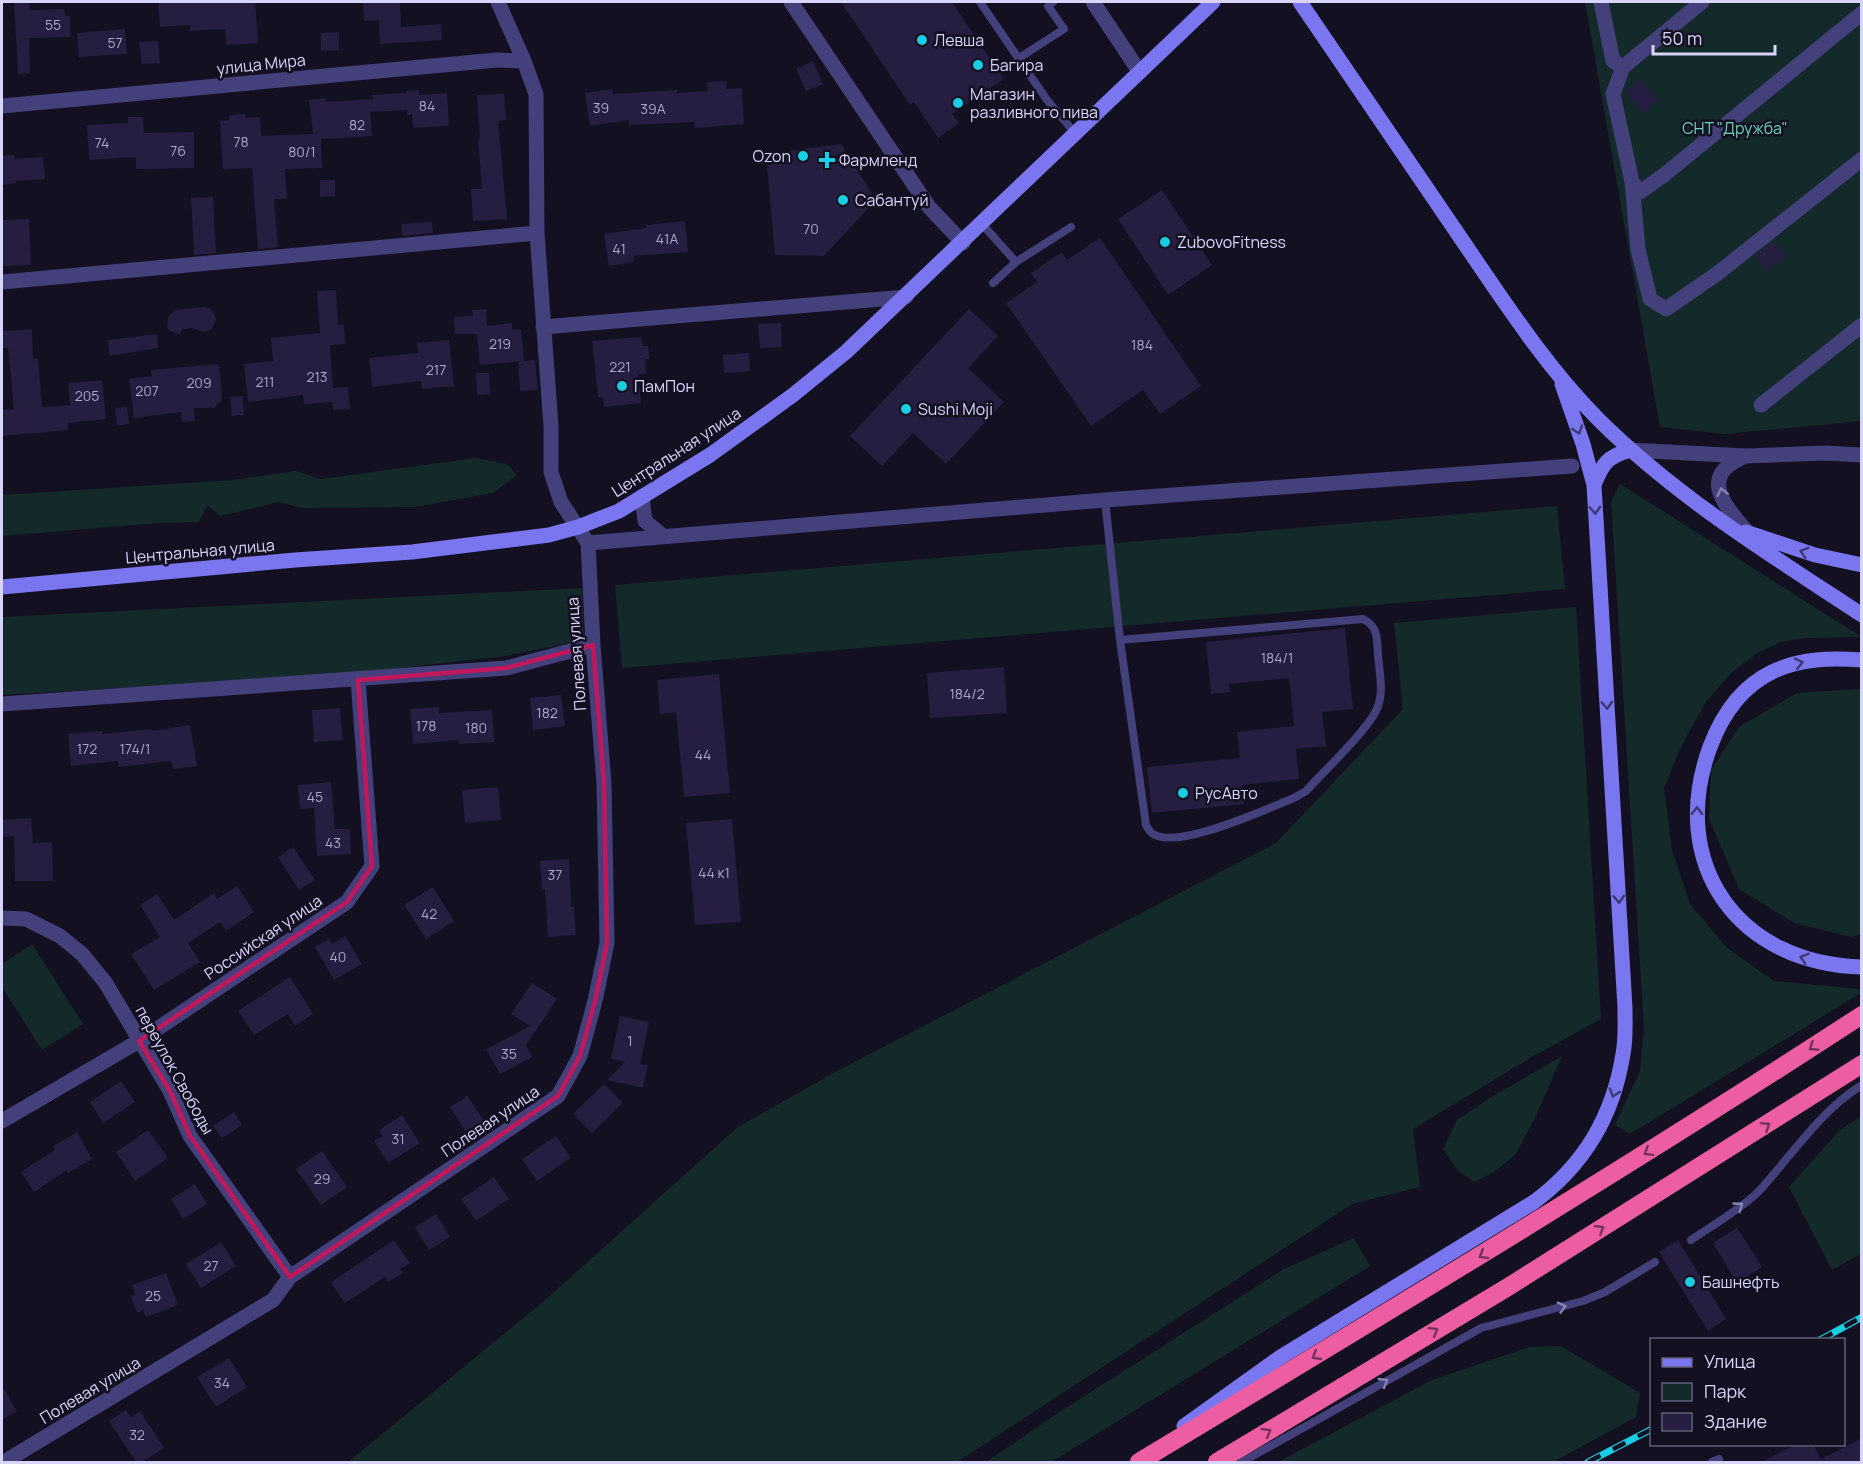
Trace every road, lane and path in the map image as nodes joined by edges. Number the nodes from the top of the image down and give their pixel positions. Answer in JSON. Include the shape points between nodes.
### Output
{"nodes":[{"id":1,"x":498,"y":2,"type":"edge"},
{"id":2,"x":791,"y":2,"type":"edge"},
{"id":3,"x":980,"y":2,"type":"edge"},
{"id":4,"x":1053,"y":2,"type":"edge"},
{"id":5,"x":1093,"y":2,"type":"edge"},
{"id":6,"x":1213,"y":2,"type":"edge"},
{"id":7,"x":1300,"y":2,"type":"edge"},
{"id":8,"x":1601,"y":2,"type":"edge"},
{"id":9,"x":1702,"y":2,"type":"edge"},
{"id":10,"x":1862,"y":13,"type":"edge"},
{"id":11,"x":1019,"y":58,"type":"junction"},
{"id":12,"x":524,"y":61,"type":"junction"},
{"id":13,"x":1623,"y":67,"type":"junction"},
{"id":14,"x":1139,"y":71,"type":"junction"},
{"id":15,"x":2,"y":106,"type":"edge"},
{"id":16,"x":1075,"y":134,"type":"junction"},
{"id":17,"x":1862,"y":159,"type":"edge"},
{"id":18,"x":1632,"y":182,"type":"junction"},
{"id":19,"x":982,"y":224,"type":"junction"},
{"id":20,"x":1071,"y":227,"type":"dead end"},
{"id":21,"x":537,"y":233,"type":"junction"},
{"id":22,"x":963,"y":243,"type":"junction"},
{"id":23,"x":1016,"y":262,"type":"junction"},
{"id":24,"x":2,"y":282,"type":"edge"},
{"id":25,"x":993,"y":284,"type":"dead end"},
{"id":26,"x":906,"y":297,"type":"junction"},
{"id":27,"x":1862,"y":325,"type":"edge"},
{"id":28,"x":543,"y":327,"type":"junction"},
{"id":29,"x":1559,"y":376,"type":"junction"},
{"id":30,"x":1761,"y":405,"type":"dead end"},
{"id":31,"x":1630,"y":450,"type":"junction"},
{"id":32,"x":1862,"y":455,"type":"edge"},
{"id":33,"x":1746,"y":456,"type":"junction"},
{"id":34,"x":1572,"y":466,"type":"dead end"},
{"id":35,"x":1594,"y":485,"type":"junction"},
{"id":36,"x":642,"y":497,"type":"junction"},
{"id":37,"x":1105,"y":500,"type":"junction"},
{"id":38,"x":1714,"y":517,"type":"junction"},
{"id":39,"x":578,"y":527,"type":"junction"},
{"id":40,"x":1748,"y":533,"type":"junction"},
{"id":41,"x":663,"y":536,"type":"junction"},
{"id":42,"x":588,"y":543,"type":"junction"},
{"id":43,"x":1862,"y":565,"type":"edge"},
{"id":44,"x":2,"y":587,"type":"edge"},
{"id":45,"x":1862,"y":615,"type":"edge"},
{"id":46,"x":1120,"y":640,"type":"junction"},
{"id":47,"x":592,"y":645,"type":"junction"},
{"id":48,"x":1862,"y":660,"type":"edge"},
{"id":49,"x":358,"y":680,"type":"junction"},
{"id":50,"x":2,"y":704,"type":"edge"},
{"id":51,"x":2,"y":918,"type":"edge"},
{"id":52,"x":1862,"y":967,"type":"edge"},
{"id":53,"x":1862,"y":1015,"type":"edge"},
{"id":54,"x":139,"y":1041,"type":"junction"},
{"id":55,"x":1862,"y":1064,"type":"edge"},
{"id":56,"x":1862,"y":1084,"type":"edge"},
{"id":57,"x":2,"y":1121,"type":"edge"},
{"id":58,"x":1691,"y":1240,"type":"dead end"},
{"id":59,"x":1655,"y":1262,"type":"dead end"},
{"id":60,"x":290,"y":1277,"type":"junction"},
{"id":61,"x":4,"y":1462,"type":"edge"},
{"id":62,"x":1133,"y":1462,"type":"edge"},
{"id":63,"x":1139,"y":1462,"type":"edge"},
{"id":64,"x":1217,"y":1462,"type":"edge"},
{"id":65,"x":1242,"y":1462,"type":"edge"}],
"edges":[{"from":1,"to":12,"type":"street"},
{"from":2,"to":22,"type":"street","via":[[929,207]]},
{"from":3,"to":11,"type":"lane"},
{"from":4,"to":11,"type":"lane","via":[[1048,6],[1064,28]]},
{"from":5,"to":14,"type":"street"},
{"from":6,"to":14,"type":"main road","name":"Центральная улица"},
{"from":7,"to":29,"type":"main road","via":[[1486,276]]},
{"from":8,"to":13,"type":"street","via":[[1613,61]]},
{"from":9,"to":13,"type":"street"},
{"from":10,"to":18,"type":"street","via":[[1664,175],[1640,192]]},
{"from":11,"to":16,"type":"lane"},
{"from":12,"to":15,"type":"street","name":"улица Мира","via":[[497,60]]},
{"from":12,"to":21,"type":"street","via":[[536,94]]},
{"from":13,"to":18,"type":"street","via":[[1612,94]]},
{"from":14,"to":16,"type":"main road","name":"Центральная улица"},
{"from":16,"to":19,"type":"main road","name":"Центральная улица"},
{"from":17,"to":18,"type":"street","via":[[1718,273],[1666,309],[1650,299],[1638,249]]},
{"from":19,"to":22,"type":"main road","name":"Центральная улица"},
{"from":19,"to":23,"type":"lane"},
{"from":20,"to":23,"type":"lane"},
{"from":21,"to":24,"type":"street"},
{"from":21,"to":28,"type":"street"},
{"from":22,"to":26,"type":"main road","name":"Центральная улица"},
{"from":23,"to":25,"type":"lane"},
{"from":26,"to":28,"type":"street"},
{"from":26,"to":36,"type":"main road","name":"Центральная улица","via":[[793,395],[710,455]]},
{"from":27,"to":30,"type":"street"},
{"from":28,"to":39,"type":"street","via":[[551,472],[561,502]]},
{"from":29,"to":31,"type":"main road"},
{"from":29,"to":35,"type":"main road","one_way":true},
{"from":31,"to":33,"type":"street"},
{"from":31,"to":35,"type":"main road","via":[[1602,464]]},
{"from":31,"to":38,"type":"main road"},
{"from":32,"to":33,"type":"street"},
{"from":40,"to":33,"type":"street","one_way":true,"via":[[1725,506],[1719,488],[1719,476],[1727,466]]},
{"from":34,"to":37,"type":"street"},
{"from":35,"to":62,"type":"main road","one_way":true,"via":[[1625,1008],[1624,1052],[1600,1128],[1575,1164],[1534,1202],[1279,1358]]},
{"from":36,"to":39,"type":"main road","name":"Центральная улица"},
{"from":36,"to":41,"type":"street","via":[[645,521]]},
{"from":37,"to":41,"type":"street"},
{"from":37,"to":46,"type":"lane"},
{"from":38,"to":40,"type":"main road"},
{"from":38,"to":45,"type":"main road"},
{"from":39,"to":42,"type":"street"},
{"from":39,"to":44,"type":"main road","name":"Центральная улица","via":[[549,535],[412,552]]},
{"from":43,"to":40,"type":"main road","one_way":true,"via":[[1815,555]]},
{"from":41,"to":42,"type":"street"},
{"from":42,"to":47,"type":"street","name":"Полевая улица"},
{"from":46,"to":46,"type":"lane","via":[[1363,619],[1370,622],[1377,635],[1381,693],[1378,706],[1363,729],[1306,791],[1213,831],[1156,836],[1146,825]]},
{"from":47,"to":49,"type":"street","via":[[506,668]]},
{"from":47,"to":60,"type":"street","name":"Полевая улица","via":[[604,783],[607,943],[580,1056],[558,1096]]},
{"from":52,"to":48,"type":"main road","one_way":true,"via":[[1829,964],[1791,953],[1743,922],[1718,891],[1709,872],[1696,814],[1701,777],[1712,741],[1727,713],[1749,686],[1778,669],[1806,661]]},
{"from":49,"to":50,"type":"street"},
{"from":49,"to":54,"type":"street","name":"Российская улица","via":[[372,866],[347,902]]},
{"from":51,"to":54,"type":"street","name":"переулок Свободы","via":[[26,920],[45,928],[81,954],[105,982]]},
{"from":53,"to":63,"type":"highway","one_way":true,"via":[[1485,1254]]},
{"from":54,"to":57,"type":"street","name":"Российская улица"},
{"from":54,"to":60,"type":"street","name":"переулок Свободы","via":[[170,1091],[190,1136]]},
{"from":64,"to":55,"type":"highway","one_way":true,"via":[[1518,1281]]},
{"from":58,"to":56,"type":"lane","one_way":true,"via":[[1757,1193],[1833,1105]]},
{"from":65,"to":59,"type":"lane","one_way":true,"via":[[1481,1328],[1583,1301]]},
{"from":60,"to":61,"type":"street","name":"Полевая улица","via":[[273,1300]]}]}
